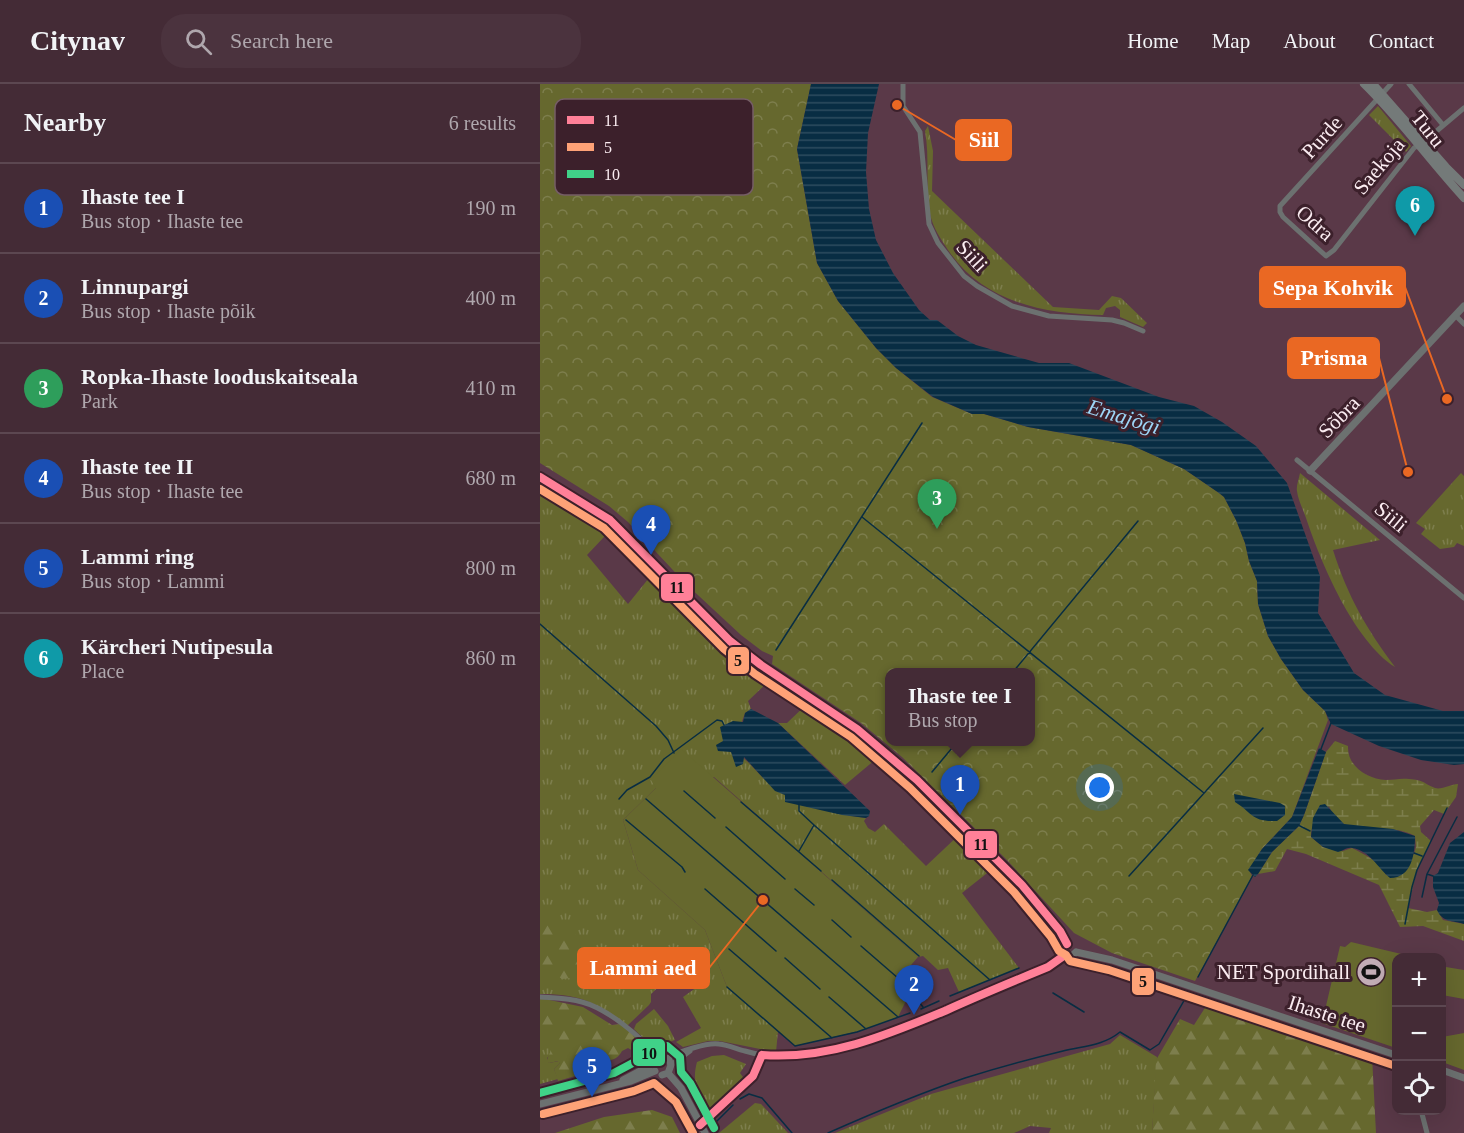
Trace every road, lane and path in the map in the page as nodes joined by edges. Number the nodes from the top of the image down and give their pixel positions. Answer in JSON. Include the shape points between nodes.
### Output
{"nodes":[{"id":1,"x":903,"y":84,"type":"edge"},
{"id":2,"x":1364,"y":84,"type":"edge"},
{"id":3,"x":1373,"y":84,"type":"edge"},
{"id":4,"x":1391,"y":84,"type":"edge"},
{"id":5,"x":1409,"y":84,"type":"edge"},
{"id":6,"x":1380,"y":96,"type":"junction"},
{"id":7,"x":1464,"y":108,"type":"edge"},
{"id":8,"x":1443,"y":124,"type":"junction"},
{"id":9,"x":1421,"y":143,"type":"junction"},
{"id":10,"x":1464,"y":185,"type":"edge"},
{"id":11,"x":1464,"y":198,"type":"edge"},
{"id":12,"x":1280,"y":212,"type":"joint"},
{"id":13,"x":1329,"y":255,"type":"joint"},
{"id":14,"x":1464,"y":306,"type":"edge"},
{"id":15,"x":1455,"y":315,"type":"junction"},
{"id":16,"x":1464,"y":324,"type":"edge"},
{"id":17,"x":1143,"y":331,"type":"dead end"},
{"id":18,"x":1297,"y":460,"type":"dead end"},
{"id":19,"x":1310,"y":471,"type":"junction"},
{"id":20,"x":540,"y":477,"type":"edge"},
{"id":21,"x":1464,"y":598,"type":"edge"},
{"id":22,"x":1067,"y":944,"type":"junction"},
{"id":23,"x":1076,"y":952,"type":"junction"},
{"id":24,"x":1065,"y":955,"type":"junction"},
{"id":25,"x":540,"y":997,"type":"edge"},
{"id":26,"x":692,"y":1050,"type":"junction"},
{"id":27,"x":1392,"y":1054,"type":"edge"},
{"id":28,"x":659,"y":1057,"type":"junction"},
{"id":29,"x":667,"y":1058,"type":"junction"},
{"id":30,"x":671,"y":1065,"type":"junction"},
{"id":31,"x":659,"y":1071,"type":"junction"},
{"id":32,"x":1446,"y":1071,"type":"edge"},
{"id":33,"x":1464,"y":1078,"type":"edge"},
{"id":34,"x":540,"y":1104,"type":"edge"},
{"id":35,"x":1422,"y":1115,"type":"edge"},
{"id":36,"x":705,"y":1133,"type":"edge"},
{"id":37,"x":1427,"y":1133,"type":"edge"}],
"edges":[{"from":1,"to":17,"type":"street","name":"Siili","via":[[903,105],[920,132],[928,224],[964,276],[1012,306],[1049,316],[1112,320]]},
{"from":2,"to":6,"type":"main road","name":"Turu"},
{"from":3,"to":6,"type":"main road","name":"Turu"},
{"from":4,"to":6,"type":"street","name":"Purde"},
{"from":5,"to":8,"type":"street"},
{"from":6,"to":9,"type":"main road","name":"Turu"},
{"from":6,"to":12,"type":"street","name":"Purde","via":[[1283,203]]},
{"from":7,"to":8,"type":"street","name":"Saekoja"},
{"from":8,"to":9,"type":"street","name":"Saekoja"},
{"from":9,"to":10,"type":"main road","name":"Turu"},
{"from":9,"to":11,"type":"main road","name":"Turu"},
{"from":9,"to":13,"type":"street","name":"Saekoja","via":[[1389,177]]},
{"from":12,"to":13,"type":"street","name":"Odra"},
{"from":14,"to":15,"type":"street","name":"Sõbra"},
{"from":15,"to":16,"type":"street"},
{"from":15,"to":19,"type":"street","name":"Sõbra"},
{"from":18,"to":19,"type":"street","name":"Siili"},
{"from":19,"to":21,"type":"street","name":"Siili"},
{"from":20,"to":22,"type":"street","via":[[615,525],[696,609],[749,656],[877,744],[1002,863]]},
{"from":22,"to":23,"type":"street","via":[[1073,945]]},
{"from":22,"to":24,"type":"street","via":[[1063,949]]},
{"from":23,"to":24,"type":"street"},
{"from":23,"to":27,"type":"street","name":"Ihaste tee","via":[[1112,960]]},
{"from":24,"to":26,"type":"street","via":[[1048,967],[884,1035],[845,1047],[789,1057],[762,1056],[720,1044]]},
{"from":25,"to":28,"type":"street","via":[[594,1006]]},
{"from":26,"to":29,"type":"street"},
{"from":26,"to":30,"type":"street"},
{"from":28,"to":29,"type":"street"},
{"from":28,"to":31,"type":"street"},
{"from":29,"to":30,"type":"street"},
{"from":30,"to":31,"type":"street"},
{"from":31,"to":34,"type":"street"},
{"from":31,"to":36,"type":"street","via":[[678,1085]]},
{"from":32,"to":33,"type":"street"},
{"from":35,"to":37,"type":"street"}]}
